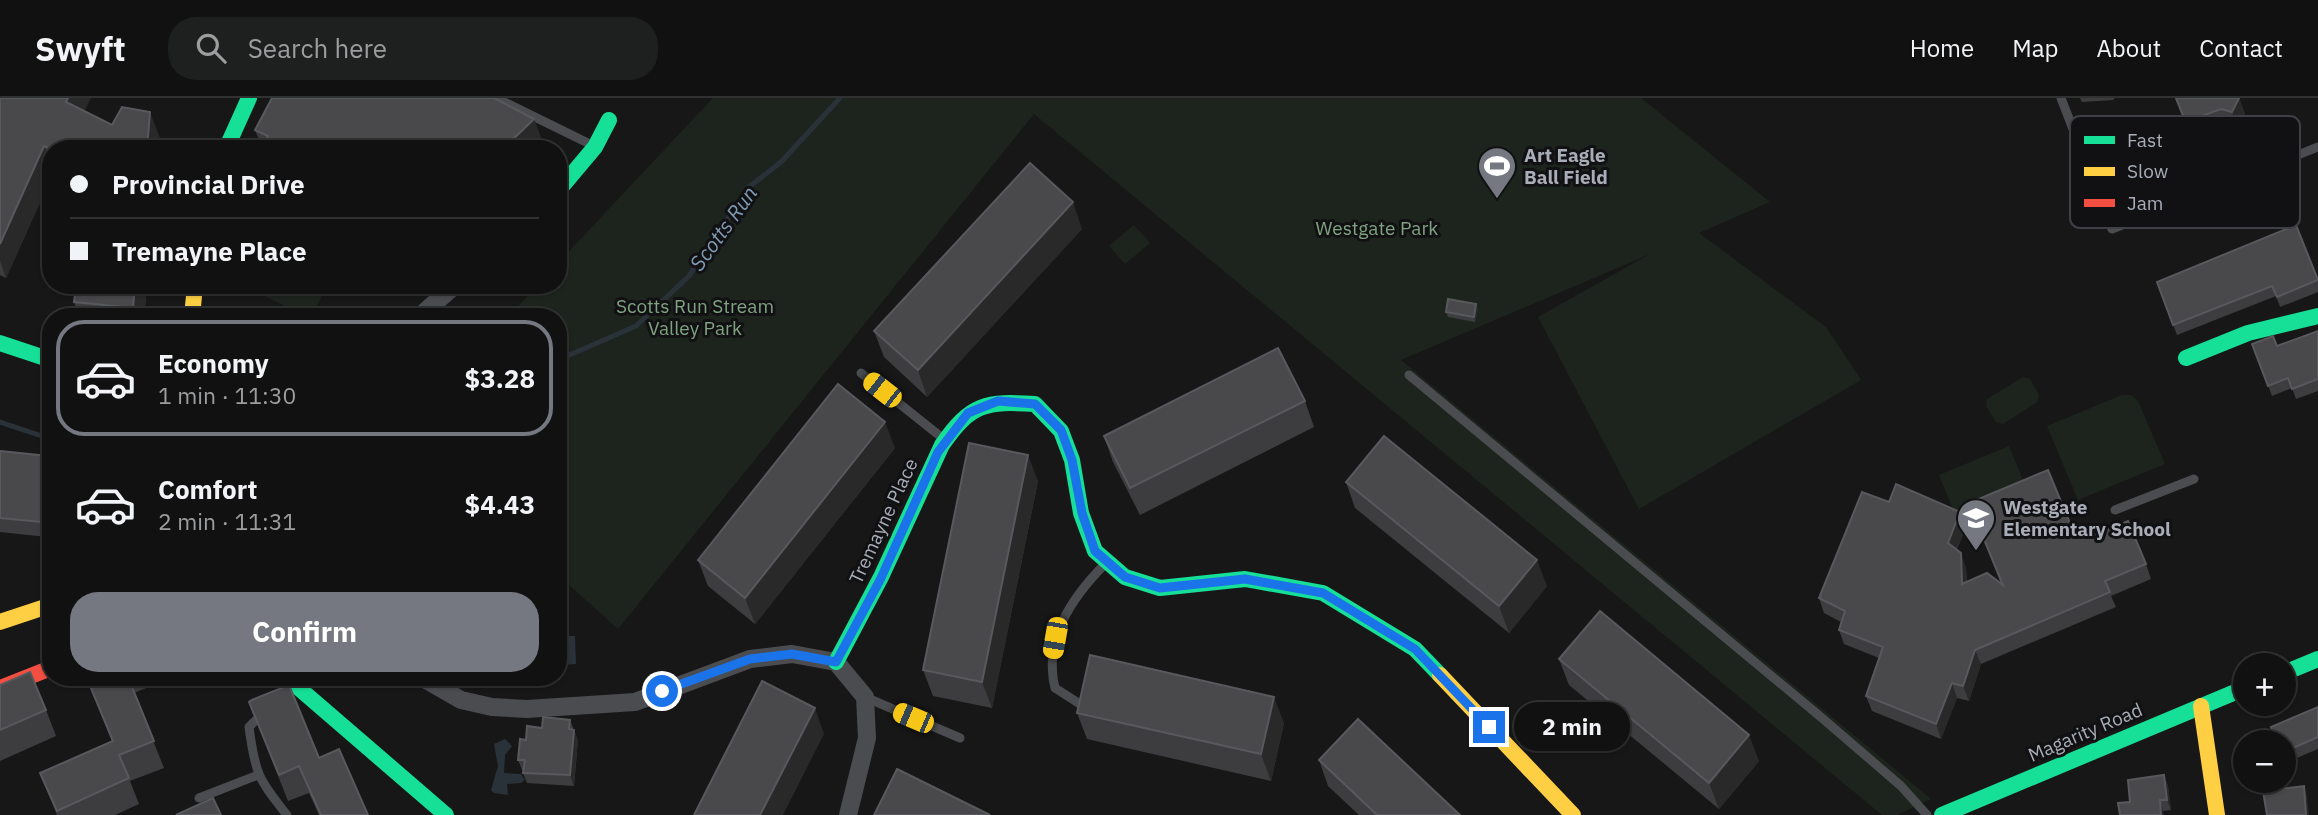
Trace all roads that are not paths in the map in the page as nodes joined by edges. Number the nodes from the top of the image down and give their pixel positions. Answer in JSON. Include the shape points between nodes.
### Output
{"nodes":[{"id":1,"x":249,"y":98,"type":"edge"},
{"id":2,"x":496,"y":98,"type":"edge"},
{"id":3,"x":2061,"y":98,"type":"edge"},
{"id":4,"x":609,"y":120,"type":"dead end"},
{"id":5,"x":2070,"y":121,"type":"edge"},
{"id":6,"x":230,"y":140,"type":"edge"},
{"id":7,"x":595,"y":147,"type":"junction"},
{"id":8,"x":2318,"y":147,"type":"edge"},
{"id":9,"x":2300,"y":154,"type":"edge"},
{"id":10,"x":567,"y":180,"type":"edge"},
{"id":11,"x":445,"y":294,"type":"edge"},
{"id":12,"x":429,"y":308,"type":"edge"},
{"id":13,"x":2318,"y":316,"type":"edge"},
{"id":14,"x":0,"y":343,"type":"edge"},
{"id":15,"x":42,"y":357,"type":"edge"},
{"id":16,"x":2186,"y":358,"type":"dead end"},
{"id":17,"x":861,"y":373,"type":"dead end"},
{"id":18,"x":1409,"y":374,"type":"dead end"},
{"id":19,"x":946,"y":441,"type":"junction"},
{"id":20,"x":2194,"y":479,"type":"dead end"},
{"id":21,"x":2115,"y":510,"type":"dead end"},
{"id":22,"x":1108,"y":562,"type":"junction"},
{"id":23,"x":42,"y":608,"type":"edge"},
{"id":24,"x":0,"y":622,"type":"edge"},
{"id":25,"x":2318,"y":659,"type":"edge"},
{"id":26,"x":836,"y":662,"type":"junction"},
{"id":27,"x":2296,"y":668,"type":"edge"},
{"id":28,"x":42,"y":672,"type":"edge"},
{"id":29,"x":290,"y":686,"type":"edge"},
{"id":30,"x":437,"y":686,"type":"edge"},
{"id":31,"x":0,"y":688,"type":"edge"},
{"id":32,"x":2233,"y":693,"type":"edge"},
{"id":33,"x":866,"y":697,"type":"junction"},
{"id":34,"x":1080,"y":704,"type":"edge"},
{"id":35,"x":2201,"y":706,"type":"junction"},
{"id":36,"x":271,"y":708,"type":"edge"},
{"id":37,"x":960,"y":738,"type":"dead end"},
{"id":38,"x":258,"y":775,"type":"junction"},
{"id":39,"x":199,"y":798,"type":"dead end"},
{"id":40,"x":287,"y":815,"type":"edge"},
{"id":41,"x":446,"y":815,"type":"edge"},
{"id":42,"x":848,"y":815,"type":"edge"},
{"id":43,"x":1573,"y":815,"type":"edge"},
{"id":44,"x":1927,"y":815,"type":"edge"},
{"id":45,"x":1942,"y":815,"type":"edge"},
{"id":46,"x":2217,"y":815,"type":"edge"}],
"edges":[{"from":1,"to":6,"type":"street"},
{"from":2,"to":7,"type":"lane"},
{"from":3,"to":5,"type":"lane"},
{"from":4,"to":7,"type":"street"},
{"from":7,"to":10,"type":"street"},
{"from":8,"to":9,"type":"lane"},
{"from":11,"to":12,"type":"street"},
{"from":13,"to":16,"type":"street","via":[[2248,333]]},
{"from":14,"to":15,"type":"street"},
{"from":17,"to":19,"type":"lane"},
{"from":18,"to":44,"type":"lane","via":[[1901,786]]},
{"from":19,"to":22,"type":"street","name":"Tremayne Place","via":[[968,413],[998,401],[1035,404],[1061,430],[1095,551]]},
{"from":19,"to":26,"type":"street","name":"Tremayne Place"},
{"from":20,"to":21,"type":"lane"},
{"from":22,"to":34,"type":"lane","via":[[1075,598],[1055,638],[1050,667],[1055,688]]},
{"from":22,"to":43,"type":"street","name":"Tremayne Place","via":[[1125,577],[1160,588],[1245,579],[1323,593],[1415,649]]},
{"from":23,"to":24,"type":"street"},
{"from":25,"to":27,"type":"street"},
{"from":26,"to":30,"type":"street","via":[[792,654],[750,659],[635,702],[527,709],[461,700]]},
{"from":26,"to":33,"type":"street"},
{"from":28,"to":31,"type":"street"},
{"from":29,"to":41,"type":"street"},
{"from":32,"to":35,"type":"street","name":"Magarity Road"},
{"from":33,"to":37,"type":"lane"},
{"from":33,"to":42,"type":"street","via":[[867,738]]},
{"from":35,"to":45,"type":"street","name":"Magarity Road"},
{"from":35,"to":46,"type":"street"},
{"from":36,"to":38,"type":"lane","via":[[249,727]]},
{"from":38,"to":39,"type":"lane"},
{"from":38,"to":40,"type":"lane"}]}
